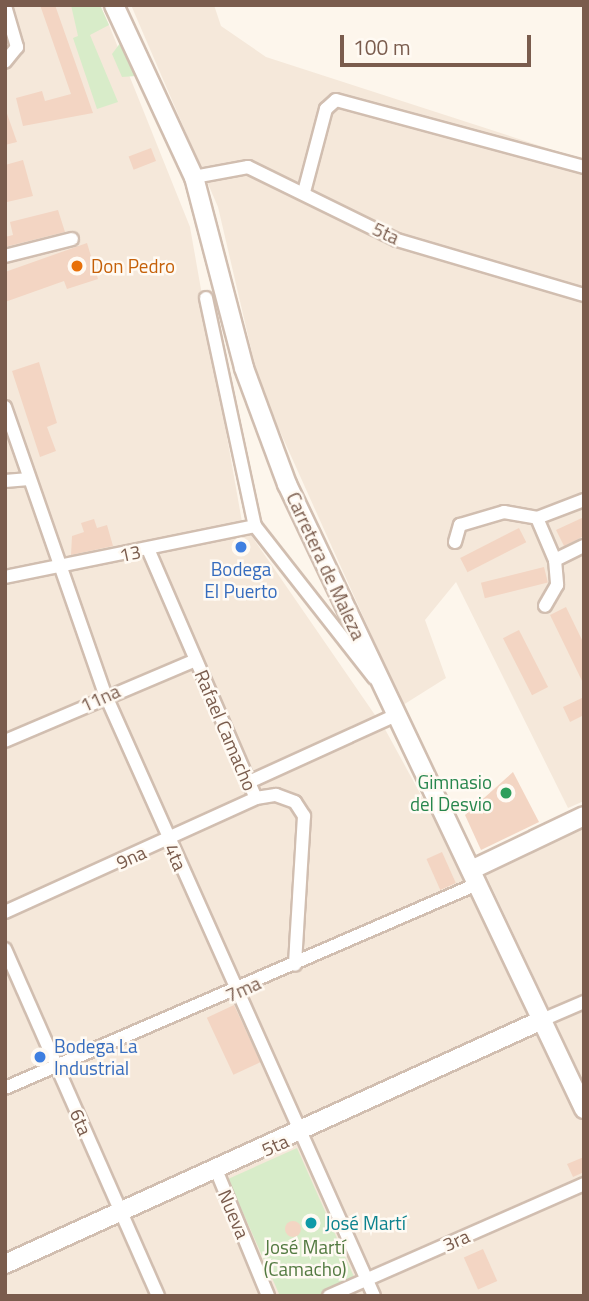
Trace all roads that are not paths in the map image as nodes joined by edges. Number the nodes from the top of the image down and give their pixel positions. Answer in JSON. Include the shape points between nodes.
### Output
{"nodes":[{"id":1,"x":114,"y":5,"type":"edge"},
{"id":2,"x":5,"y":6,"type":"edge"},
{"id":3,"x":5,"y":62,"type":"edge"},
{"id":4,"x":584,"y":167,"type":"edge"},
{"id":5,"x":194,"y":177,"type":"junction"},
{"id":6,"x":304,"y":192,"type":"junction"},
{"id":7,"x":72,"y":239,"type":"dead end"},
{"id":8,"x":5,"y":256,"type":"edge"},
{"id":9,"x":584,"y":295,"type":"edge"},
{"id":10,"x":206,"y":298,"type":"dead end"},
{"id":11,"x":5,"y":407,"type":"edge"},
{"id":12,"x":29,"y":480,"type":"junction"},
{"id":13,"x":5,"y":481,"type":"edge"},
{"id":14,"x":584,"y":500,"type":"edge"},
{"id":15,"x":537,"y":518,"type":"junction"},
{"id":16,"x":255,"y":526,"type":"junction"},
{"id":17,"x":455,"y":542,"type":"dead end"},
{"id":18,"x":584,"y":546,"type":"edge"},
{"id":19,"x":148,"y":549,"type":"junction"},
{"id":20,"x":555,"y":560,"type":"junction"},
{"id":21,"x":56,"y":568,"type":"junction"},
{"id":22,"x":5,"y":577,"type":"edge"},
{"id":23,"x":545,"y":606,"type":"dead end"},
{"id":24,"x":196,"y":660,"type":"junction"},
{"id":25,"x":105,"y":695,"type":"junction"},
{"id":26,"x":394,"y":706,"type":"junction"},
{"id":27,"x":5,"y":741,"type":"edge"},
{"id":28,"x":248,"y":782,"type":"junction"},
{"id":29,"x":256,"y":798,"type":"junction"},
{"id":30,"x":584,"y":816,"type":"edge"},
{"id":31,"x":169,"y":840,"type":"junction"},
{"id":32,"x":474,"y":877,"type":"junction"},
{"id":33,"x":5,"y":912,"type":"edge"},
{"id":34,"x":5,"y":949,"type":"edge"},
{"id":35,"x":295,"y":965,"type":"junction"},
{"id":36,"x":238,"y":992,"type":"junction"},
{"id":37,"x":584,"y":1002,"type":"edge"},
{"id":38,"x":542,"y":1020,"type":"junction"},
{"id":39,"x":57,"y":1066,"type":"junction"},
{"id":40,"x":5,"y":1088,"type":"edge"},
{"id":41,"x":584,"y":1109,"type":"edge"},
{"id":42,"x":304,"y":1132,"type":"junction"},
{"id":43,"x":217,"y":1171,"type":"junction"},
{"id":44,"x":584,"y":1184,"type":"edge"},
{"id":45,"x":121,"y":1215,"type":"junction"},
{"id":46,"x":5,"y":1264,"type":"edge"},
{"id":47,"x":366,"y":1280,"type":"junction"},
{"id":48,"x":158,"y":1296,"type":"edge"},
{"id":49,"x":268,"y":1296,"type":"edge"},
{"id":50,"x":329,"y":1296,"type":"edge"},
{"id":51,"x":374,"y":1296,"type":"edge"}],
"edges":[{"from":1,"to":5,"type":"main road","name":"Carretera de Maleza"},
{"from":2,"to":3,"type":"street","via":[[17,47]]},
{"from":4,"to":6,"type":"street","via":[[336,100],[326,109]]},
{"from":5,"to":6,"type":"street","name":"5ta","via":[[248,167]]},
{"from":5,"to":26,"type":"main road","name":"Carretera de Maleza","via":[[254,399]]},
{"from":6,"to":9,"type":"street","name":"5ta","via":[[397,240]]},
{"from":7,"to":8,"type":"street"},
{"from":10,"to":16,"type":"street"},
{"from":11,"to":12,"type":"street","name":"4ta"},
{"from":12,"to":13,"type":"street"},
{"from":12,"to":21,"type":"street","name":"4ta"},
{"from":14,"to":15,"type":"street"},
{"from":15,"to":17,"type":"street","via":[[504,512],[460,525]]},
{"from":15,"to":20,"type":"street"},
{"from":16,"to":19,"type":"street","name":"13"},
{"from":16,"to":26,"type":"street"},
{"from":18,"to":20,"type":"street"},
{"from":19,"to":21,"type":"street","name":"13"},
{"from":19,"to":24,"type":"street","name":"Rafael Camacho"},
{"from":20,"to":23,"type":"street","via":[[557,584]]},
{"from":21,"to":22,"type":"street","name":"13"},
{"from":21,"to":25,"type":"street","name":"4ta"},
{"from":24,"to":25,"type":"street","name":"11na"},
{"from":24,"to":28,"type":"street","name":"Rafael Camacho"},
{"from":25,"to":27,"type":"street","name":"11na"},
{"from":25,"to":31,"type":"street","name":"4ta"},
{"from":26,"to":28,"type":"street"},
{"from":26,"to":32,"type":"main road","name":"Carretera de Maleza"},
{"from":28,"to":29,"type":"street","name":"Rafael Camacho"},
{"from":29,"to":31,"type":"street","name":"9na"},
{"from":29,"to":35,"type":"street","name":"Rafael Camacho","via":[[276,795],[295,802],[304,816]]},
{"from":30,"to":32,"type":"main road"},
{"from":31,"to":33,"type":"street","name":"9na"},
{"from":31,"to":36,"type":"street","name":"4ta"},
{"from":32,"to":35,"type":"street","name":"7ma"},
{"from":32,"to":38,"type":"main road","name":"Carretera de Maleza"},
{"from":34,"to":39,"type":"street","name":"6ta"},
{"from":35,"to":36,"type":"street","name":"7ma"},
{"from":36,"to":39,"type":"street","name":"7ma"},
{"from":36,"to":42,"type":"street","name":"4ta"},
{"from":37,"to":38,"type":"street"},
{"from":38,"to":41,"type":"main road","name":"Carretera de Maleza"},
{"from":38,"to":42,"type":"main road","name":"5ta"},
{"from":39,"to":40,"type":"street","name":"7ma"},
{"from":39,"to":45,"type":"street","name":"6ta"},
{"from":42,"to":43,"type":"main road","name":"5ta"},
{"from":42,"to":47,"type":"street","name":"4ta"},
{"from":43,"to":45,"type":"main road","name":"5ta"},
{"from":43,"to":49,"type":"street","name":"Nueva"},
{"from":44,"to":47,"type":"street","name":"3ra"},
{"from":45,"to":46,"type":"main road","name":"5ta"},
{"from":45,"to":48,"type":"street","name":"6ta"},
{"from":47,"to":50,"type":"street","name":"3ra"},
{"from":47,"to":51,"type":"street","name":"4ta"}]}
